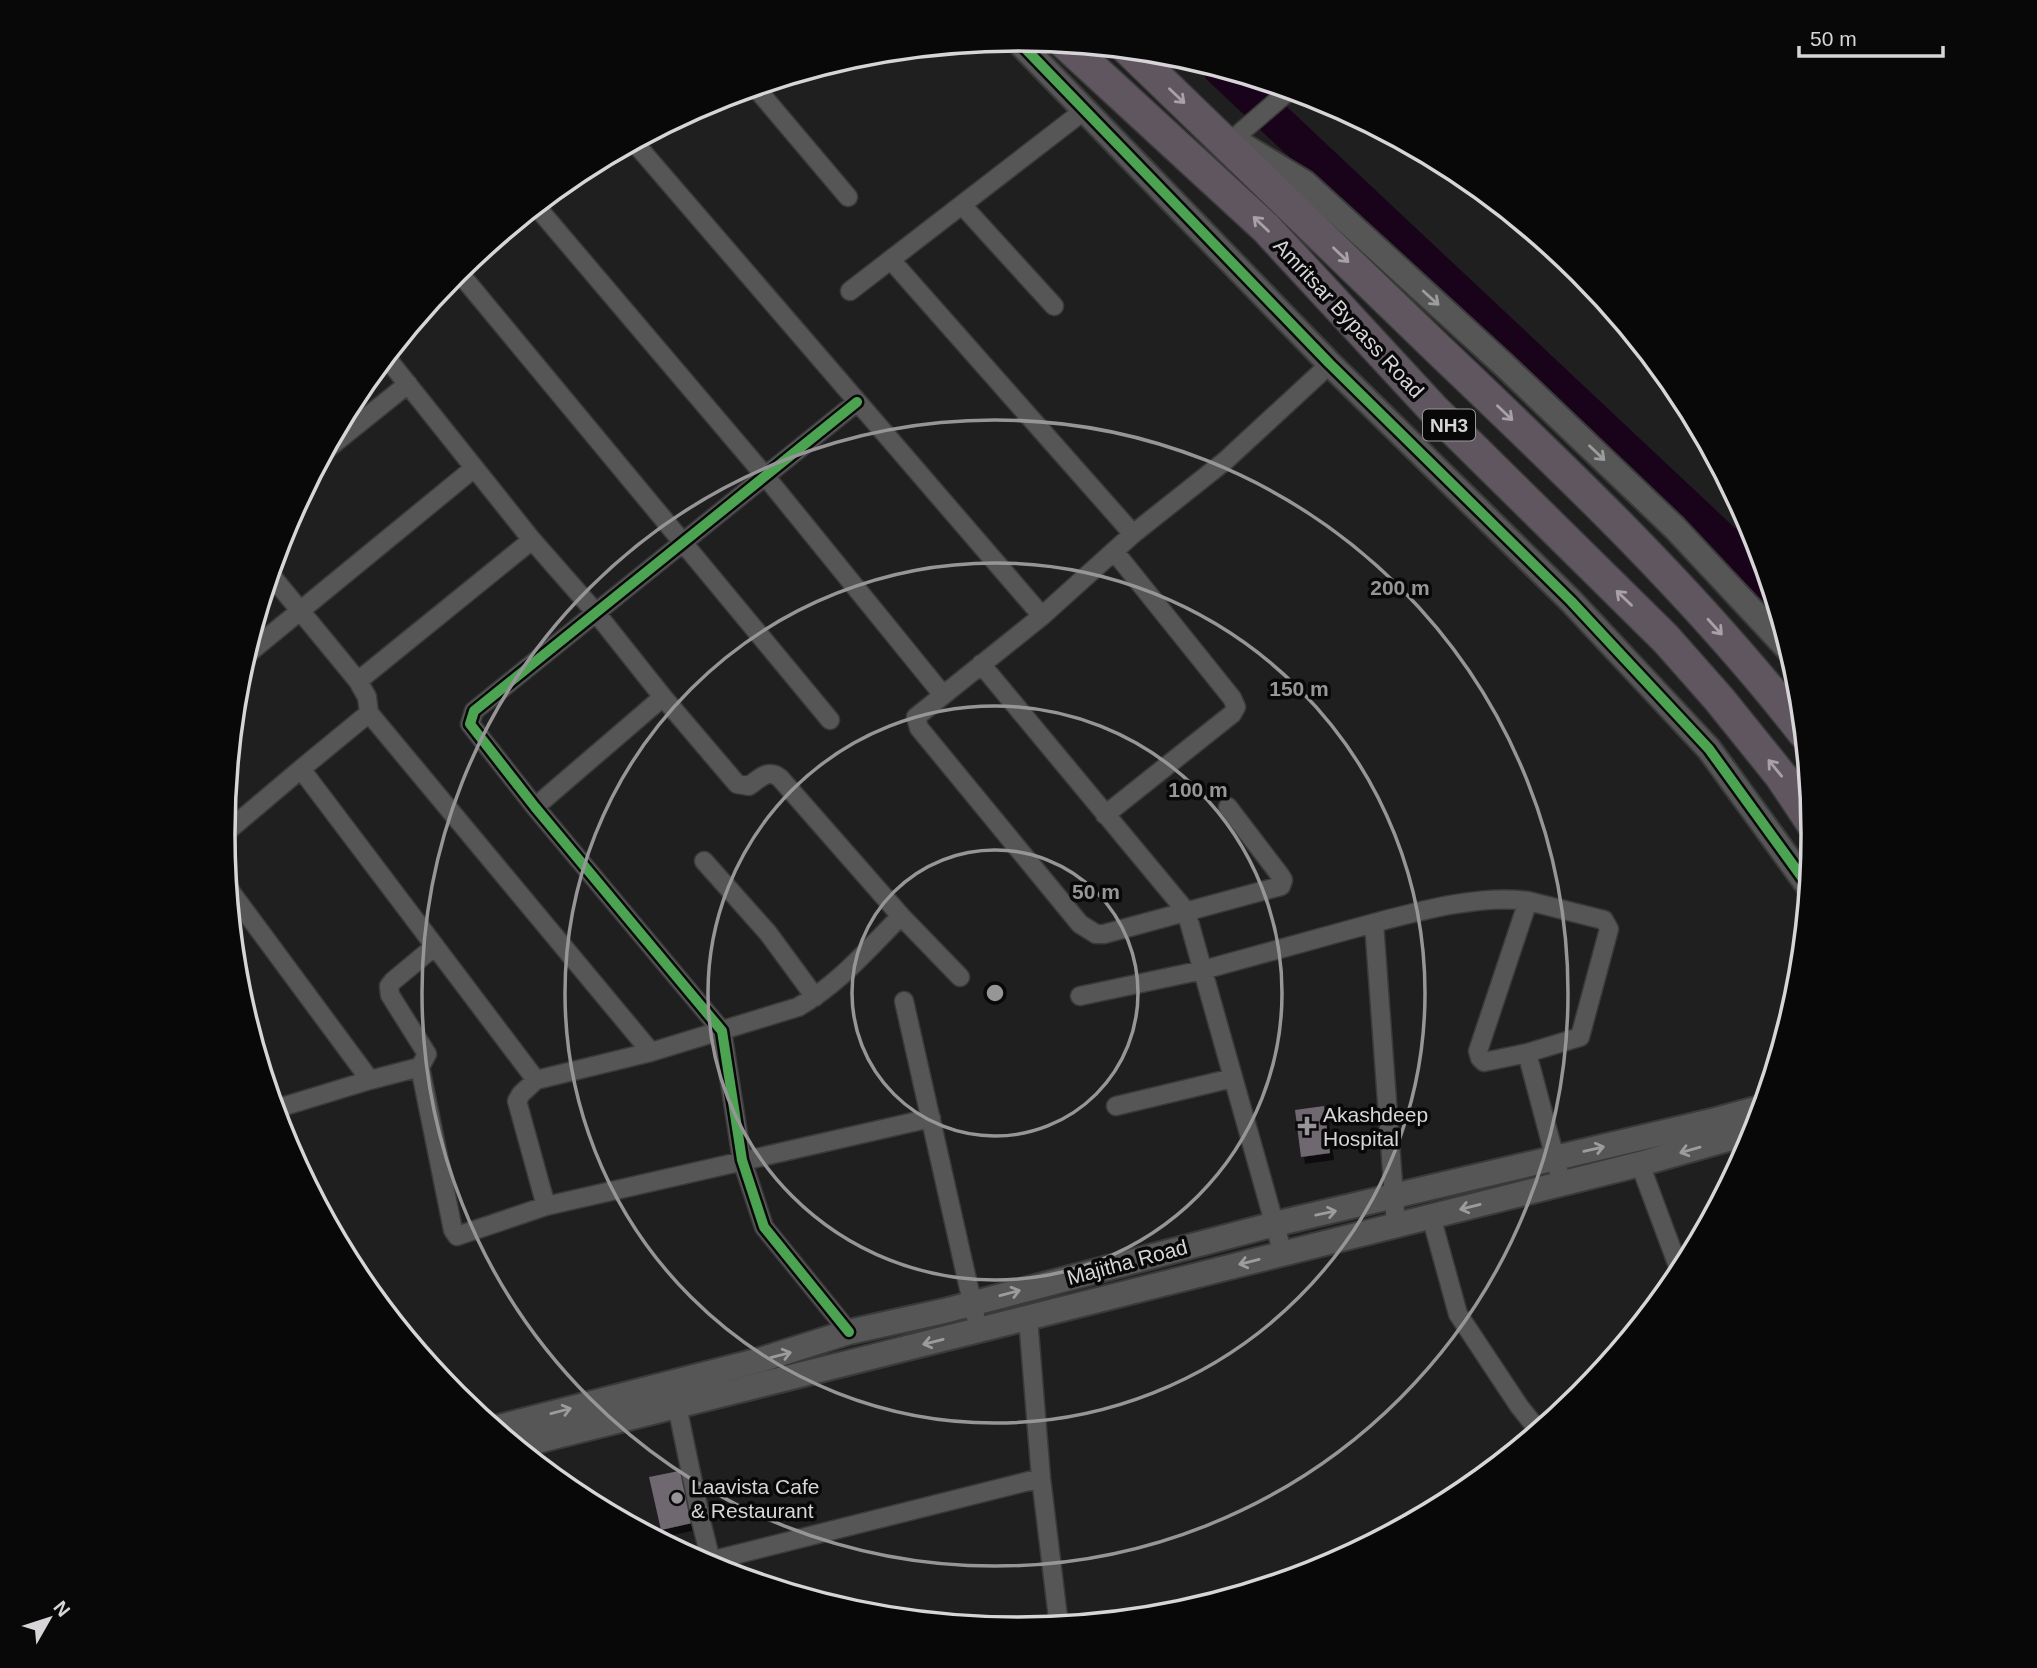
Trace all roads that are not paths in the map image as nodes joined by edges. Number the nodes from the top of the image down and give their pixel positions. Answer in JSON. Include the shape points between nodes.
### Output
{"nodes":[{"id":1,"x":1028,"y":51,"type":"edge"},
{"id":2,"x":1075,"y":53,"type":"edge"},
{"id":3,"x":1140,"y":60,"type":"edge"},
{"id":4,"x":761,"y":94,"type":"edge"},
{"id":5,"x":1282,"y":97,"type":"edge"},
{"id":6,"x":1086,"y":109,"type":"junction"},
{"id":7,"x":1204,"y":121,"type":"junction"},
{"id":8,"x":1233,"y":139,"type":"junction"},
{"id":9,"x":640,"y":149,"type":"edge"},
{"id":10,"x":848,"y":197,"type":"dead end"},
{"id":11,"x":962,"y":205,"type":"junction"},
{"id":12,"x":542,"y":213,"type":"edge"},
{"id":13,"x":891,"y":260,"type":"junction"},
{"id":14,"x":465,"y":280,"type":"edge"},
{"id":15,"x":850,"y":291,"type":"dead end"},
{"id":16,"x":1054,"y":306,"type":"dead end"},
{"id":17,"x":392,"y":364,"type":"edge"},
{"id":18,"x":1330,"y":364,"type":"junction"},
{"id":19,"x":408,"y":384,"type":"junction"},
{"id":20,"x":857,"y":402,"type":"junction"},
{"id":21,"x":344,"y":435,"type":"edge"},
{"id":22,"x":474,"y":469,"type":"junction"},
{"id":23,"x":766,"y":478,"type":"junction"},
{"id":24,"x":1133,"y":534,"type":"junction"},
{"id":25,"x":532,"y":540,"type":"junction"},
{"id":26,"x":683,"y":543,"type":"junction"},
{"id":27,"x":1114,"y":551,"type":"junction"},
{"id":28,"x":277,"y":583,"type":"edge"},
{"id":29,"x":300,"y":612,"type":"junction"},
{"id":30,"x":597,"y":614,"type":"junction"},
{"id":31,"x":1042,"y":615,"type":"junction"},
{"id":32,"x":1776,"y":636,"type":"edge"},
{"id":33,"x":259,"y":645,"type":"edge"},
{"id":34,"x":981,"y":664,"type":"junction"},
{"id":35,"x":358,"y":681,"type":"junction"},
{"id":36,"x":943,"y":695,"type":"junction"},
{"id":37,"x":663,"y":698,"type":"junction"},
{"id":38,"x":369,"y":712,"type":"junction"},
{"id":39,"x":830,"y":720,"type":"dead end"},
{"id":40,"x":1793,"y":720,"type":"edge"},
{"id":41,"x":301,"y":769,"type":"junction"},
{"id":42,"x":1801,"y":806,"type":"edge"},
{"id":43,"x":535,"y":807,"type":"junction"},
{"id":44,"x":1228,"y":807,"type":"dead end"},
{"id":45,"x":1105,"y":815,"type":"junction"},
{"id":46,"x":235,"y":825,"type":"edge"},
{"id":47,"x":704,"y":861,"type":"dead end"},
{"id":48,"x":1800,"y":875,"type":"edge"},
{"id":49,"x":1528,"y":901,"type":"junction"},
{"id":50,"x":239,"y":902,"type":"edge"},
{"id":51,"x":1186,"y":911,"type":"junction"},
{"id":52,"x":901,"y":916,"type":"junction"},
{"id":53,"x":1374,"y":923,"type":"junction"},
{"id":54,"x":435,"y":946,"type":"junction"},
{"id":55,"x":1203,"y":970,"type":"junction"},
{"id":56,"x":960,"y":977,"type":"dead end"},
{"id":57,"x":1080,"y":996,"type":"dead end"},
{"id":58,"x":816,"y":998,"type":"junction"},
{"id":59,"x":904,"y":1001,"type":"dead end"},
{"id":60,"x":722,"y":1031,"type":"junction"},
{"id":61,"x":651,"y":1052,"type":"junction"},
{"id":62,"x":1527,"y":1053,"type":"junction"},
{"id":63,"x":420,"y":1067,"type":"junction"},
{"id":64,"x":1233,"y":1078,"type":"junction"},
{"id":65,"x":370,"y":1080,"type":"junction"},
{"id":66,"x":536,"y":1080,"type":"junction"},
{"id":67,"x":1116,"y":1105,"type":"dead end"},
{"id":68,"x":285,"y":1106,"type":"edge"},
{"id":69,"x":1751,"y":1110,"type":"edge"},
{"id":70,"x":931,"y":1118,"type":"junction"},
{"id":71,"x":1741,"y":1135,"type":"edge"},
{"id":72,"x":1555,"y":1158,"type":"junction"},
{"id":73,"x":742,"y":1160,"type":"junction"},
{"id":74,"x":1640,"y":1164,"type":"junction"},
{"id":75,"x":1562,"y":1184,"type":"junction"},
{"id":76,"x":1395,"y":1197,"type":"junction"},
{"id":77,"x":547,"y":1206,"type":"junction"},
{"id":78,"x":1431,"y":1216,"type":"junction"},
{"id":79,"x":1275,"y":1224,"type":"junction"},
{"id":80,"x":1396,"y":1225,"type":"junction"},
{"id":81,"x":1283,"y":1254,"type":"junction"},
{"id":82,"x":1676,"y":1260,"type":"edge"},
{"id":83,"x":972,"y":1303,"type":"junction"},
{"id":84,"x":1028,"y":1318,"type":"junction"},
{"id":85,"x":978,"y":1330,"type":"junction"},
{"id":86,"x":849,"y":1332,"type":"junction"},
{"id":87,"x":677,"y":1406,"type":"junction"},
{"id":88,"x":1534,"y":1424,"type":"edge"},
{"id":89,"x":505,"y":1425,"type":"edge"},
{"id":90,"x":527,"y":1443,"type":"edge"},
{"id":91,"x":1041,"y":1478,"type":"junction"},
{"id":92,"x":707,"y":1552,"type":"edge"},
{"id":93,"x":724,"y":1560,"type":"edge"},
{"id":94,"x":1058,"y":1616,"type":"edge"}],
"edges":[{"from":1,"to":6,"type":"main road"},
{"from":42,"to":2,"type":"highway","name":"Amritsar Bypass Road","number":"NH3","one_way":true,"via":[[1666,639],[1436,411],[1266,229]]},
{"from":3,"to":7,"type":"highway","name":"Amritsar Bypass Road","number":"NH3","one_way":true},
{"from":4,"to":10,"type":"street"},
{"from":5,"to":8,"type":"street"},
{"from":6,"to":11,"type":"street"},
{"from":6,"to":18,"type":"main road"},
{"from":7,"to":8,"type":"main road"},
{"from":7,"to":40,"type":"highway","name":"Amritsar Bypass Road","number":"NH3","one_way":true,"via":[[1618,524],[1717,628]]},
{"from":8,"to":32,"type":"main road","one_way":true,"via":[[1305,183],[1504,365],[1675,528]]},
{"from":9,"to":20,"type":"street"},
{"from":11,"to":13,"type":"street"},
{"from":11,"to":16,"type":"street"},
{"from":12,"to":23,"type":"street"},
{"from":13,"to":15,"type":"street"},
{"from":13,"to":24,"type":"street"},
{"from":14,"to":26,"type":"street"},
{"from":17,"to":19,"type":"street"},
{"from":18,"to":24,"type":"street","via":[[1225,461]]},
{"from":18,"to":48,"type":"main road","via":[[1571,601],[1709,748]]},
{"from":19,"to":21,"type":"street"},
{"from":19,"to":22,"type":"street"},
{"from":20,"to":23,"type":"street"},
{"from":20,"to":31,"type":"street"},
{"from":22,"to":25,"type":"street"},
{"from":22,"to":29,"type":"street"},
{"from":23,"to":26,"type":"street"},
{"from":23,"to":36,"type":"street"},
{"from":24,"to":27,"type":"street"},
{"from":25,"to":30,"type":"street"},
{"from":25,"to":35,"type":"street"},
{"from":26,"to":30,"type":"street"},
{"from":26,"to":39,"type":"street"},
{"from":27,"to":31,"type":"street"},
{"from":27,"to":45,"type":"street","via":[[1236,707]]},
{"from":28,"to":29,"type":"street"},
{"from":29,"to":33,"type":"street"},
{"from":29,"to":35,"type":"street"},
{"from":30,"to":37,"type":"street"},
{"from":30,"to":43,"type":"street","via":[[471,717],[473,730]]},
{"from":31,"to":34,"type":"street"},
{"from":34,"to":36,"type":"street"},
{"from":34,"to":45,"type":"street"},
{"from":35,"to":38,"type":"street"},
{"from":36,"to":51,"type":"street","via":[[916,718],[919,728],[1080,924],[1104,934]]},
{"from":37,"to":43,"type":"street"},
{"from":37,"to":52,"type":"street","via":[[737,784],[749,786],[773,773],[780,778]]},
{"from":38,"to":41,"type":"street"},
{"from":38,"to":61,"type":"street"},
{"from":41,"to":46,"type":"street"},
{"from":41,"to":54,"type":"street"},
{"from":43,"to":60,"type":"street"},
{"from":44,"to":51,"type":"street","via":[[1283,883]]},
{"from":45,"to":51,"type":"street"},
{"from":47,"to":58,"type":"street","via":[[768,933]]},
{"from":49,"to":53,"type":"street","via":[[1448,906]]},
{"from":49,"to":62,"type":"street","via":[[1478,1051],[1484,1062]]},
{"from":49,"to":62,"type":"street","via":[[1604,920],[1609,929],[1580,1037]]},
{"from":50,"to":65,"type":"street"},
{"from":51,"to":55,"type":"street"},
{"from":52,"to":56,"type":"street"},
{"from":52,"to":58,"type":"street"},
{"from":53,"to":55,"type":"street"},
{"from":53,"to":76,"type":"street"},
{"from":54,"to":63,"type":"street","via":[[389,986],[390,995],[427,1054]]},
{"from":54,"to":66,"type":"street"},
{"from":55,"to":57,"type":"street"},
{"from":55,"to":64,"type":"street"},
{"from":58,"to":60,"type":"street"},
{"from":59,"to":70,"type":"street"},
{"from":60,"to":61,"type":"street"},
{"from":60,"to":73,"type":"street"},
{"from":61,"to":66,"type":"street"},
{"from":62,"to":72,"type":"street"},
{"from":63,"to":65,"type":"street"},
{"from":63,"to":77,"type":"street","via":[[455,1234],[464,1235]]},
{"from":64,"to":67,"type":"street"},
{"from":64,"to":79,"type":"street"},
{"from":65,"to":68,"type":"street"},
{"from":66,"to":77,"type":"street","via":[[517,1101]]},
{"from":72,"to":69,"type":"main road","name":"Majitha Road","one_way":true},
{"from":70,"to":73,"type":"street"},
{"from":70,"to":83,"type":"street"},
{"from":71,"to":74,"type":"main road","name":"Majitha Road","one_way":true},
{"from":72,"to":75,"type":"street"},
{"from":72,"to":76,"type":"main road","name":"Majitha Road"},
{"from":73,"to":77,"type":"street"},
{"from":73,"to":86,"type":"street","via":[[764,1227]]},
{"from":74,"to":75,"type":"main road","name":"Majitha Road"},
{"from":74,"to":82,"type":"street"},
{"from":75,"to":78,"type":"main road","name":"Majitha Road","one_way":true},
{"from":79,"to":76,"type":"main road","name":"Majitha Road","one_way":true},
{"from":76,"to":80,"type":"street"},
{"from":78,"to":80,"type":"main road","name":"Majitha Road"},
{"from":78,"to":88,"type":"street","via":[[1458,1314]]},
{"from":79,"to":81,"type":"street"},
{"from":83,"to":79,"type":"main road","name":"Majitha Road","one_way":true},
{"from":80,"to":81,"type":"main road","name":"Majitha Road"},
{"from":81,"to":84,"type":"main road","name":"Majitha Road","one_way":true},
{"from":83,"to":85,"type":"street"},
{"from":83,"to":86,"type":"main road","name":"Majitha Road"},
{"from":84,"to":85,"type":"main road","name":"Majitha Road"},
{"from":84,"to":91,"type":"street"},
{"from":85,"to":87,"type":"main road","name":"Majitha Road","one_way":true},
{"from":89,"to":86,"type":"main road","name":"Majitha Road","one_way":true,"via":[[760,1360]]},
{"from":87,"to":90,"type":"main road","name":"Majitha Road"},
{"from":87,"to":92,"type":"street"},
{"from":91,"to":93,"type":"street"},
{"from":91,"to":94,"type":"street"}]}
